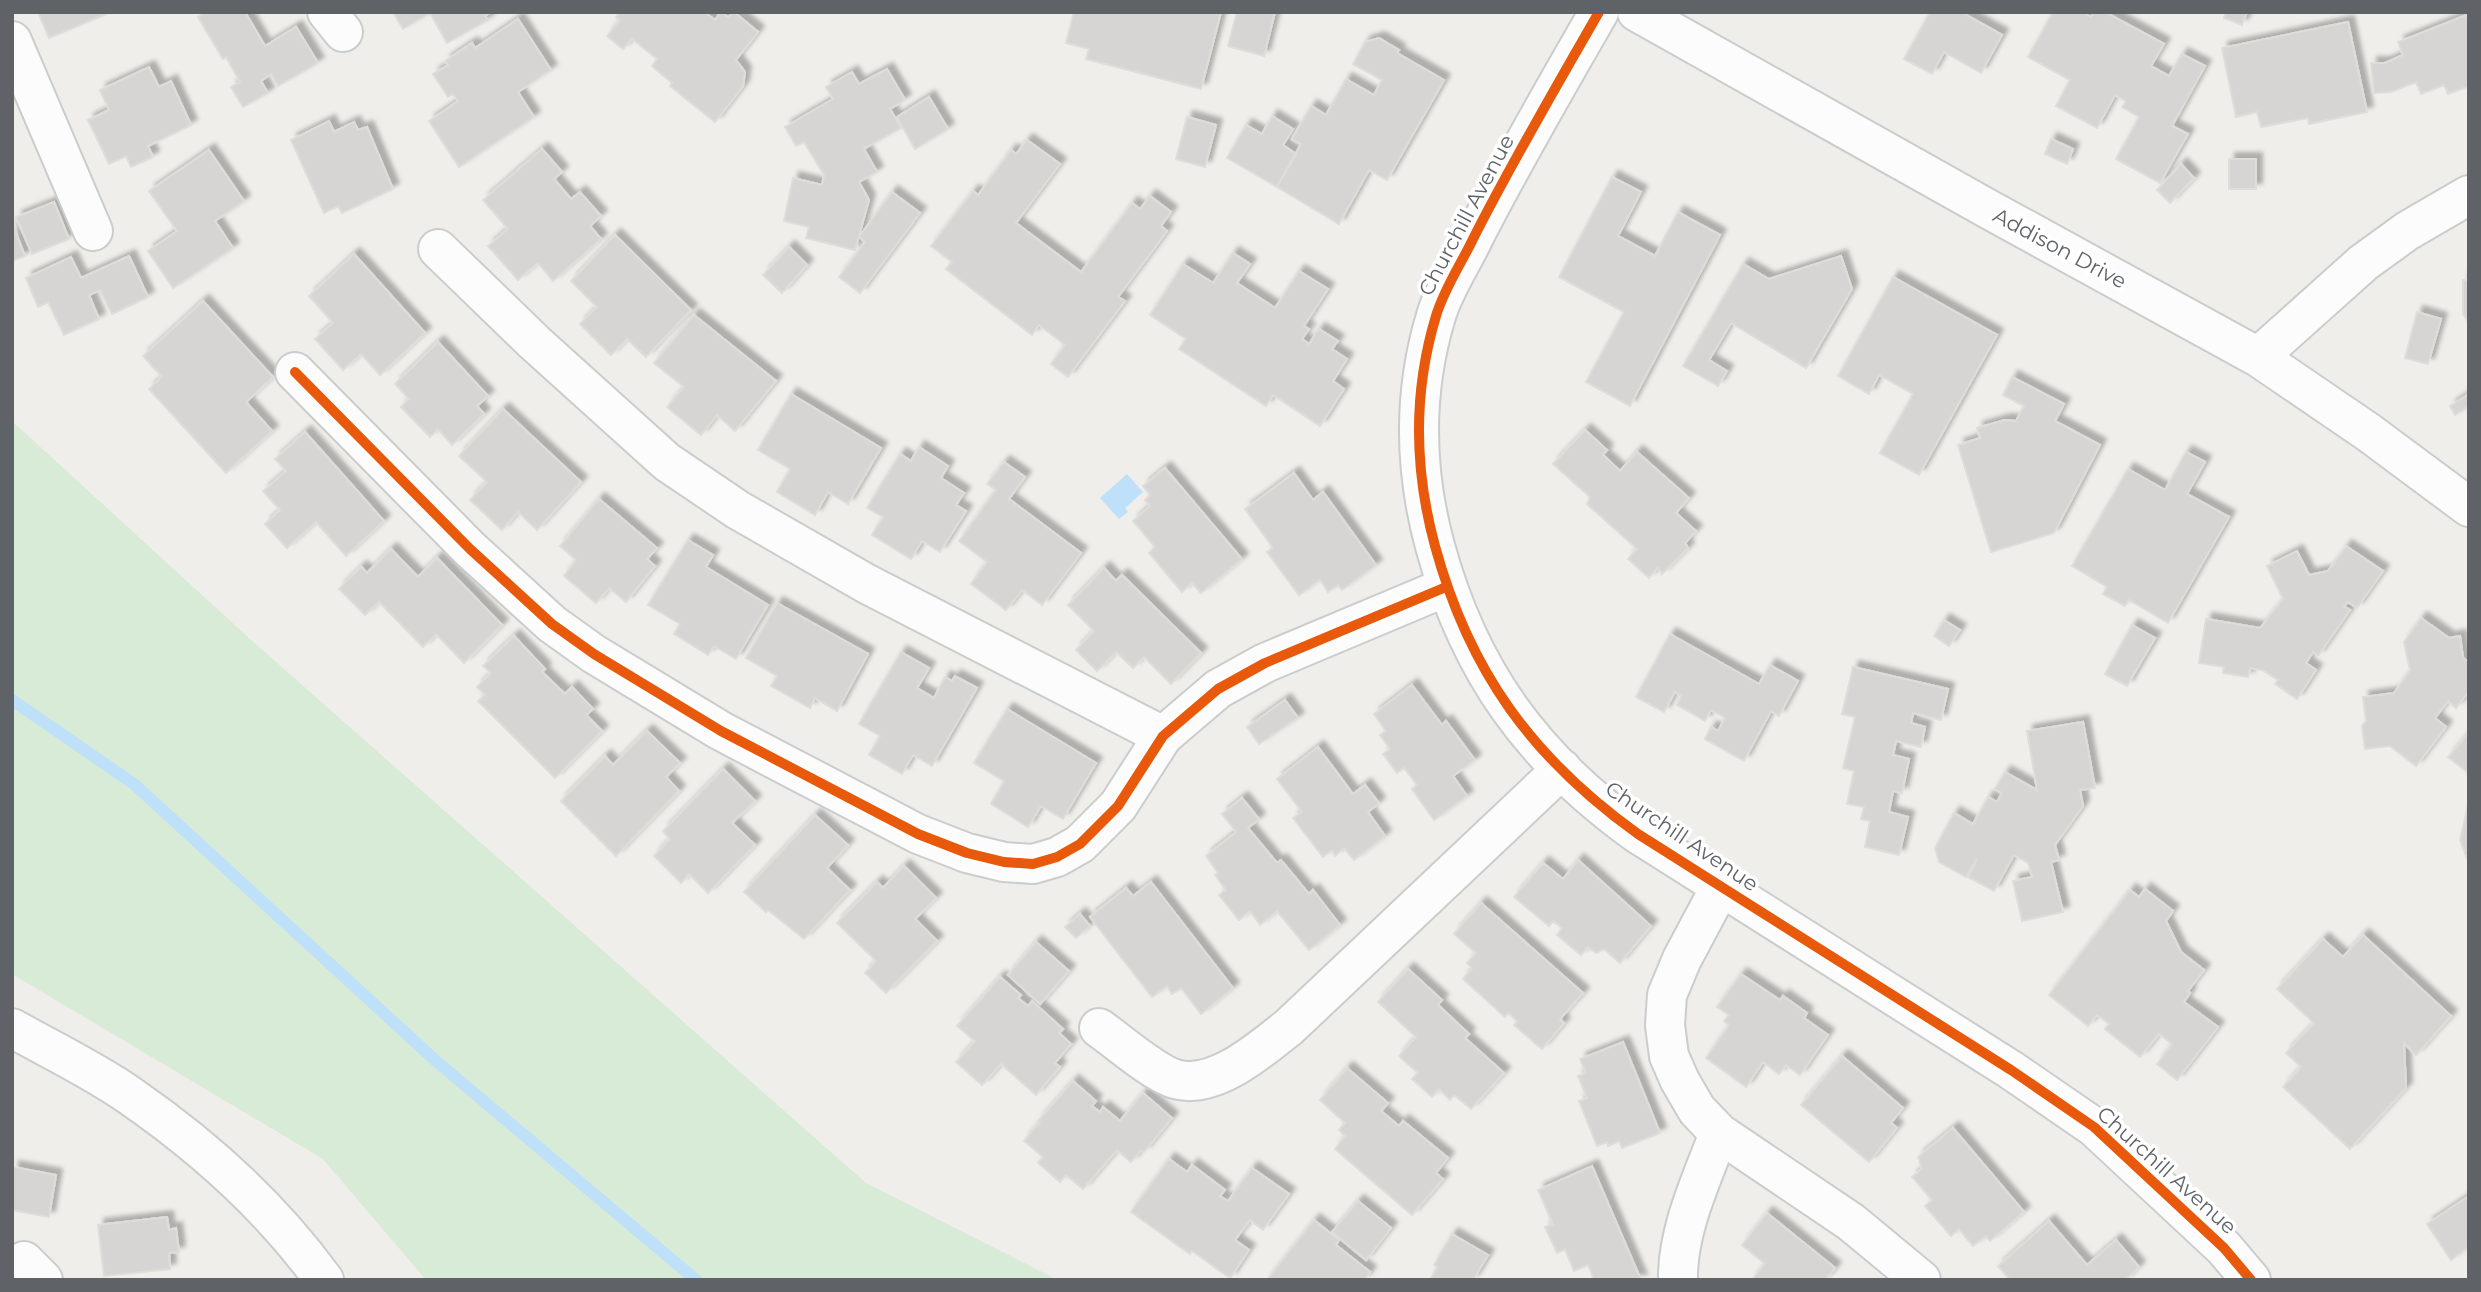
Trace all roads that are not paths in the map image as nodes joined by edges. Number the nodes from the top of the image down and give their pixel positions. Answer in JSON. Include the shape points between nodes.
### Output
{"nodes":[{"id":1,"x":1600,"y":12,"type":"edge"},
{"id":2,"x":1637,"y":12,"type":"edge"},
{"id":3,"x":12,"y":41,"type":"edge"},
{"id":4,"x":2469,"y":195,"type":"edge"},
{"id":5,"x":93,"y":232,"type":"dead end"},
{"id":6,"x":438,"y":249,"type":"dead end"},
{"id":7,"x":2259,"y":357,"type":"junction"},
{"id":8,"x":295,"y":373,"type":"dead end"},
{"id":9,"x":2469,"y":506,"type":"edge"},
{"id":10,"x":1446,"y":587,"type":"junction"},
{"id":11,"x":1163,"y":736,"type":"junction"},
{"id":12,"x":1562,"y":769,"type":"junction"},
{"id":13,"x":1721,"y":886,"type":"junction"},
{"id":14,"x":12,"y":1028,"type":"edge"},
{"id":15,"x":1099,"y":1028,"type":"dead end"},
{"id":16,"x":1719,"y":1133,"type":"junction"},
{"id":17,"x":324,"y":1280,"type":"edge"},
{"id":18,"x":1678,"y":1280,"type":"edge"},
{"id":19,"x":1921,"y":1280,"type":"edge"},
{"id":20,"x":2251,"y":1280,"type":"edge"}],
"edges":[{"from":1,"to":10,"type":"street","name":"Churchill Avenue","via":[[1496,194],[1433,325],[1422,379],[1418,451]]},
{"from":2,"to":7,"type":"street","name":"Addison Drive"},
{"from":3,"to":5,"type":"street"},
{"from":4,"to":7,"type":"street","via":[[2363,263]]},
{"from":6,"to":11,"type":"street","via":[[667,463],[738,510],[902,603]]},
{"from":7,"to":9,"type":"street","name":"Addison Drive"},
{"from":8,"to":11,"type":"street","via":[[470,549],[552,624],[721,732],[918,834],[1004,862],[1033,864],[1057,857],[1080,844],[1118,806]]},
{"from":10,"to":11,"type":"street","via":[[1265,663],[1218,689]]},
{"from":10,"to":12,"type":"street","name":"Churchill Avenue","via":[[1466,637],[1501,696],[1527,733]]},
{"from":12,"to":13,"type":"street","name":"Churchill Avenue","via":[[1607,812]]},
{"from":12,"to":15,"type":"street","via":[[1289,1027],[1221,1074],[1200,1080],[1175,1079]]},
{"from":13,"to":16,"type":"street","via":[[1667,995],[1665,1025],[1669,1056],[1680,1081],[1696,1110]]},
{"from":13,"to":20,"type":"street","name":"Churchill Avenue","via":[[2094,1127],[2224,1248]]},
{"from":14,"to":17,"type":"street","via":[[128,1094],[219,1163],[275,1220]]},
{"from":16,"to":18,"type":"street","via":[[1684,1235]]},
{"from":16,"to":19,"type":"street","via":[[1851,1222]]}]}
